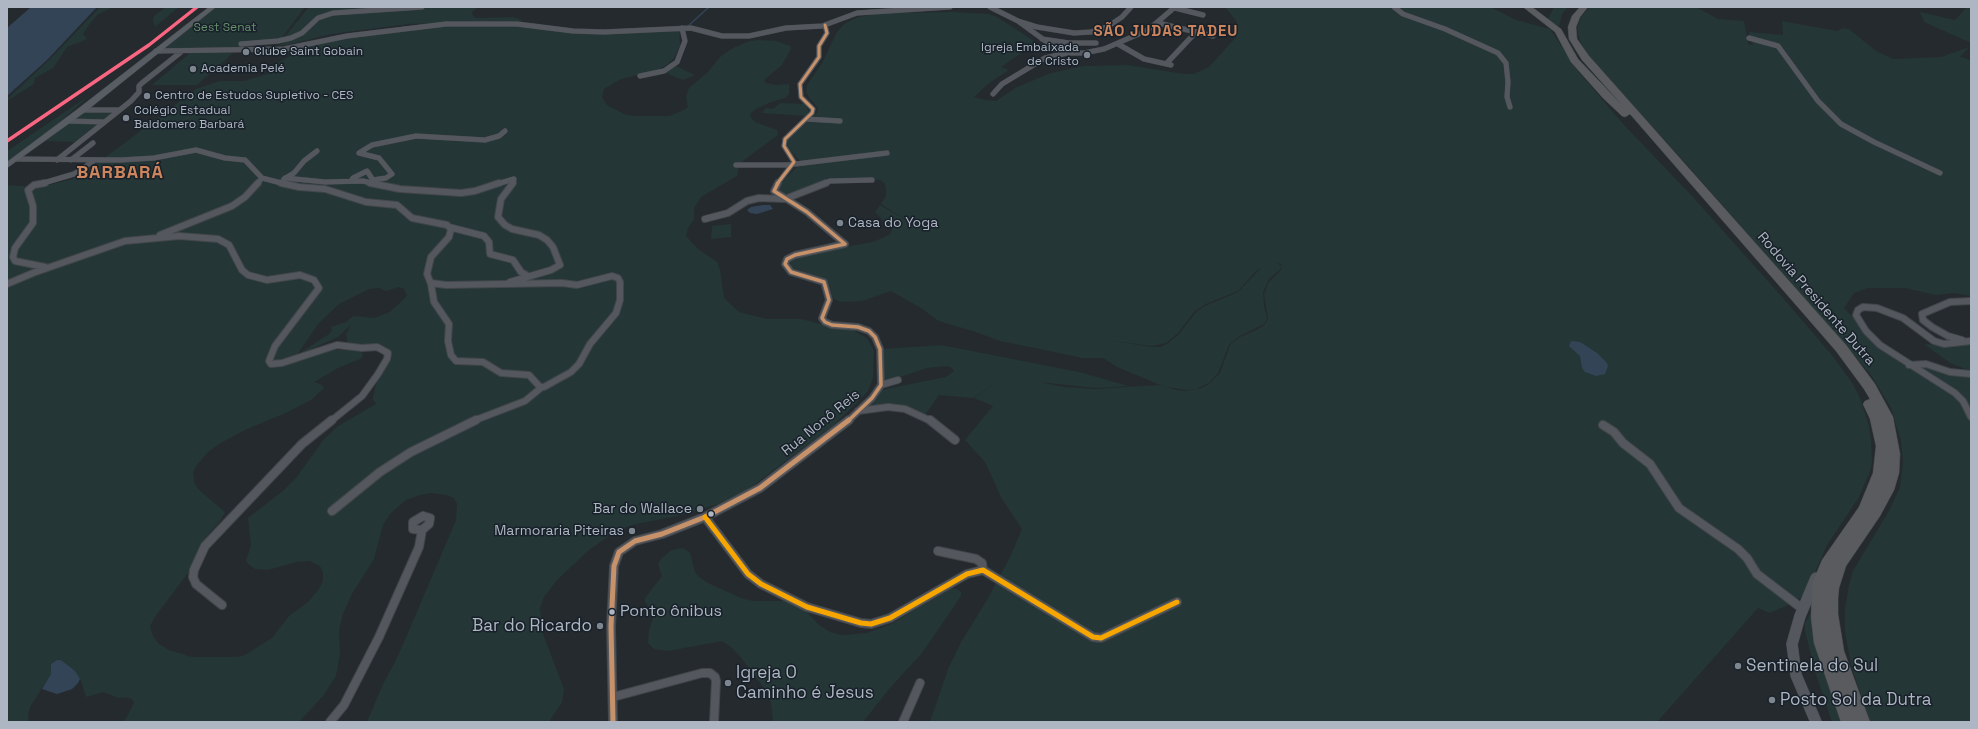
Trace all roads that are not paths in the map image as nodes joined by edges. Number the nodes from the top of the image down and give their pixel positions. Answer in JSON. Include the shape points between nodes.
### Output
{"nodes":[{"id":1,"x":213,"y":7,"type":"edge"},
{"id":2,"x":422,"y":7,"type":"edge"},
{"id":3,"x":948,"y":7,"type":"edge"},
{"id":4,"x":991,"y":7,"type":"edge"},
{"id":5,"x":1131,"y":7,"type":"edge"},
{"id":6,"x":1175,"y":7,"type":"edge"},
{"id":7,"x":1394,"y":7,"type":"edge"},
{"id":8,"x":1527,"y":7,"type":"edge"},
{"id":9,"x":1577,"y":7,"type":"edge"},
{"id":10,"x":1584,"y":7,"type":"edge"},
{"id":11,"x":1203,"y":15,"type":"dead end"},
{"id":12,"x":1018,"y":21,"type":"junction"},
{"id":13,"x":1158,"y":23,"type":"junction"},
{"id":14,"x":825,"y":25,"type":"junction"},
{"id":15,"x":682,"y":28,"type":"junction"},
{"id":16,"x":1196,"y":32,"type":"junction"},
{"id":17,"x":1213,"y":36,"type":"dead end"},
{"id":18,"x":1749,"y":38,"type":"dead end"},
{"id":19,"x":1042,"y":39,"type":"junction"},
{"id":20,"x":1096,"y":42,"type":"dead end"},
{"id":21,"x":1118,"y":44,"type":"junction"},
{"id":22,"x":1051,"y":46,"type":"junction"},
{"id":23,"x":234,"y":50,"type":"junction"},
{"id":24,"x":156,"y":51,"type":"junction"},
{"id":25,"x":181,"y":52,"type":"junction"},
{"id":26,"x":1069,"y":53,"type":"junction"},
{"id":27,"x":1045,"y":58,"type":"junction"},
{"id":28,"x":640,"y":76,"type":"dead end"},
{"id":29,"x":993,"y":94,"type":"dead end"},
{"id":30,"x":1510,"y":107,"type":"dead end"},
{"id":31,"x":82,"y":110,"type":"junction"},
{"id":32,"x":119,"y":110,"type":"junction"},
{"id":33,"x":807,"y":119,"type":"junction"},
{"id":34,"x":68,"y":121,"type":"junction"},
{"id":35,"x":840,"y":121,"type":"dead end"},
{"id":36,"x":104,"y":122,"type":"junction"},
{"id":37,"x":1635,"y":122,"type":"junction"},
{"id":38,"x":505,"y":131,"type":"dead end"},
{"id":39,"x":93,"y":143,"type":"dead end"},
{"id":40,"x":317,"y":151,"type":"dead end"},
{"id":41,"x":888,"y":153,"type":"dead end"},
{"id":42,"x":16,"y":159,"type":"junction"},
{"id":43,"x":57,"y":160,"type":"junction"},
{"id":44,"x":71,"y":160,"type":"junction"},
{"id":45,"x":97,"y":160,"type":"junction"},
{"id":46,"x":794,"y":164,"type":"junction"},
{"id":47,"x":736,"y":165,"type":"dead end"},
{"id":48,"x":7,"y":166,"type":"edge"},
{"id":49,"x":1940,"y":173,"type":"dead end"},
{"id":50,"x":262,"y":178,"type":"junction"},
{"id":51,"x":286,"y":178,"type":"junction"},
{"id":52,"x":872,"y":180,"type":"dead end"},
{"id":53,"x":276,"y":181,"type":"junction"},
{"id":54,"x":351,"y":181,"type":"junction"},
{"id":55,"x":785,"y":198,"type":"junction"},
{"id":56,"x":705,"y":219,"type":"dead end"},
{"id":57,"x":449,"y":227,"type":"junction"},
{"id":58,"x":152,"y":238,"type":"junction"},
{"id":59,"x":48,"y":268,"type":"junction"},
{"id":60,"x":528,"y":276,"type":"junction"},
{"id":61,"x":431,"y":283,"type":"junction"},
{"id":62,"x":7,"y":284,"type":"edge"},
{"id":63,"x":504,"y":284,"type":"junction"},
{"id":64,"x":1971,"y":300,"type":"edge"},
{"id":65,"x":1971,"y":341,"type":"edge"},
{"id":66,"x":1909,"y":365,"type":"junction"},
{"id":67,"x":1971,"y":374,"type":"edge"},
{"id":68,"x":898,"y":380,"type":"dead end"},
{"id":69,"x":881,"y":385,"type":"junction"},
{"id":70,"x":542,"y":387,"type":"junction"},
{"id":71,"x":858,"y":411,"type":"junction"},
{"id":72,"x":1971,"y":417,"type":"edge"},
{"id":73,"x":1602,"y":425,"type":"dead end"},
{"id":74,"x":955,"y":440,"type":"dead end"},
{"id":75,"x":1870,"y":498,"type":"junction"},
{"id":76,"x":332,"y":511,"type":"dead end"},
{"id":77,"x":705,"y":517,"type":"junction"},
{"id":78,"x":422,"y":530,"type":"dead end"},
{"id":79,"x":938,"y":551,"type":"dead end"},
{"id":80,"x":983,"y":570,"type":"junction"},
{"id":81,"x":1177,"y":602,"type":"dead end"},
{"id":82,"x":222,"y":605,"type":"dead end"},
{"id":83,"x":1800,"y":608,"type":"dead end"},
{"id":84,"x":920,"y":683,"type":"dead end"},
{"id":85,"x":613,"y":697,"type":"junction"},
{"id":86,"x":330,"y":722,"type":"edge"},
{"id":87,"x":613,"y":722,"type":"edge"},
{"id":88,"x":714,"y":722,"type":"edge"},
{"id":89,"x":903,"y":722,"type":"edge"},
{"id":90,"x":1816,"y":722,"type":"edge"},
{"id":91,"x":1850,"y":722,"type":"edge"},
{"id":92,"x":1861,"y":722,"type":"edge"}],
"edges":[{"from":1,"to":24,"type":"main road"},
{"from":2,"to":23,"type":"street","via":[[333,13],[320,17],[302,33],[291,38],[240,44]]},
{"from":3,"to":14,"type":"street","via":[[857,13]]},
{"from":4,"to":12,"type":"street"},
{"from":5,"to":12,"type":"street","via":[[1112,24],[1085,32],[1055,31]]},
{"from":6,"to":11,"type":"street"},
{"from":6,"to":13,"type":"street"},
{"from":7,"to":30,"type":"street","via":[[1403,14],[1445,29],[1498,53],[1506,63]]},
{"from":8,"to":37,"type":"highway","via":[[1558,31],[1582,70]]},
{"from":9,"to":37,"type":"highway","name":"Rodovia Presidente Dutra","via":[[1570,16],[1567,27],[1571,46]]},
{"from":10,"to":92,"type":"highway","name":"Rodovia Presidente Dutra","via":[[1576,16],[1572,27],[1574,39],[1581,52],[1841,348],[1870,387],[1886,417],[1893,454],[1892,473],[1887,490],[1839,564],[1830,598],[1836,651]]},
{"from":12,"to":19,"type":"street"},
{"from":13,"to":16,"type":"street"},
{"from":13,"to":21,"type":"street"},
{"from":14,"to":15,"type":"street","via":[[736,37],[696,28]]},
{"from":14,"to":33,"type":"street","via":[[826,33],[819,46],[819,57],[800,84],[801,97],[813,109]]},
{"from":15,"to":23,"type":"street","via":[[604,32],[517,24],[446,24],[347,36],[284,49]]},
{"from":15,"to":28,"type":"street","via":[[685,41],[677,62],[664,71]]},
{"from":16,"to":17,"type":"street"},
{"from":16,"to":21,"type":"street","via":[[1168,64],[1144,59]]},
{"from":18,"to":49,"type":"street","via":[[1778,46],[1818,101],[1841,124]]},
{"from":19,"to":20,"type":"street"},
{"from":19,"to":22,"type":"street"},
{"from":21,"to":26,"type":"street","via":[[1098,51]]},
{"from":22,"to":26,"type":"street"},
{"from":22,"to":27,"type":"street"},
{"from":23,"to":25,"type":"street"},
{"from":24,"to":25,"type":"street"},
{"from":24,"to":31,"type":"main road"},
{"from":25,"to":32,"type":"street","via":[[142,83],[138,94]]},
{"from":26,"to":27,"type":"street"},
{"from":27,"to":29,"type":"street","via":[[1002,84]]},
{"from":31,"to":32,"type":"street"},
{"from":31,"to":34,"type":"main road"},
{"from":32,"to":36,"type":"street"},
{"from":33,"to":35,"type":"street"},
{"from":33,"to":46,"type":"street","via":[[788,134],[784,141],[784,147],[794,160]]},
{"from":34,"to":36,"type":"street"},
{"from":34,"to":42,"type":"main road"},
{"from":36,"to":43,"type":"street"},
{"from":37,"to":75,"type":"highway","name":"Rodovia Presidente Dutra","via":[[1810,320],[1858,381],[1877,419],[1883,446],[1880,473]]},
{"from":38,"to":54,"type":"street","via":[[499,136],[485,140],[416,136],[372,145],[359,152],[379,158],[392,174],[386,178],[373,180],[367,171]]},
{"from":39,"to":44,"type":"street"},
{"from":40,"to":51,"type":"street"},
{"from":41,"to":46,"type":"street"},
{"from":42,"to":43,"type":"street"},
{"from":42,"to":48,"type":"main road"},
{"from":43,"to":44,"type":"street"},
{"from":44,"to":45,"type":"street"},
{"from":45,"to":50,"type":"street","via":[[154,158],[194,150],[245,160]]},
{"from":45,"to":59,"type":"street","via":[[74,174],[34,185],[28,190],[33,206],[33,223],[15,248],[13,256],[15,261]]},
{"from":46,"to":47,"type":"street"},
{"from":46,"to":55,"type":"street","via":[[774,189],[775,193]]},
{"from":50,"to":53,"type":"street"},
{"from":50,"to":58,"type":"street","via":[[245,197],[232,206]]},
{"from":51,"to":53,"type":"street"},
{"from":51,"to":54,"type":"street","via":[[324,182]]},
{"from":52,"to":55,"type":"street","via":[[830,181]]},
{"from":53,"to":57,"type":"street","via":[[326,189],[366,202],[397,205],[412,218]]},
{"from":54,"to":60,"type":"street","via":[[382,184],[400,189],[461,193],[515,180],[504,194],[498,218],[512,229],[543,237],[553,247],[560,263],[557,268]]},
{"from":55,"to":56,"type":"street","via":[[759,198],[747,201],[728,213]]},
{"from":55,"to":69,"type":"street","via":[[845,242],[795,255],[787,259],[785,266],[791,272],[824,282],[829,300],[822,318],[825,322],[858,327],[869,331],[875,337],[880,349]]},
{"from":57,"to":60,"type":"street","via":[[484,236],[489,242],[490,254],[513,260],[521,272]]},
{"from":57,"to":61,"type":"street","via":[[449,237],[431,257],[427,274]]},
{"from":58,"to":59,"type":"street","via":[[116,244]]},
{"from":58,"to":82,"type":"street","via":[[179,236],[224,240],[242,270],[253,277],[267,280],[300,275],[314,280],[319,288],[275,346],[269,361],[271,364],[282,363],[338,345],[377,347],[388,353],[378,374],[362,396],[302,444],[205,546],[193,577],[196,584]]},
{"from":59,"to":62,"type":"street"},
{"from":60,"to":63,"type":"street"},
{"from":61,"to":63,"type":"street"},
{"from":61,"to":70,"type":"street","via":[[434,302],[449,324],[448,341],[453,359],[461,362],[483,362],[501,373],[529,375],[537,386]]},
{"from":63,"to":70,"type":"street","via":[[577,285],[612,276],[620,282],[620,300],[616,313],[590,344],[579,364],[566,376]]},
{"from":64,"to":65,"type":"street","via":[[1950,302],[1922,314],[1926,322],[1940,332]]},
{"from":65,"to":66,"type":"street","via":[[1938,343],[1896,314],[1871,306],[1858,310],[1857,318],[1866,330],[1880,345]]},
{"from":66,"to":67,"type":"street","via":[[1926,364],[1950,372]]},
{"from":66,"to":72,"type":"street","via":[[1955,393],[1963,401]]},
{"from":68,"to":69,"type":"street"},
{"from":69,"to":71,"type":"street","name":"Rua Nonô Reis"},
{"from":70,"to":76,"type":"street","via":[[525,401],[471,422],[406,455],[370,479]]},
{"from":71,"to":74,"type":"street","via":[[888,407],[906,409],[927,418]]},
{"from":71,"to":77,"type":"street","name":"Rua Nonô Reis","via":[[765,485]]},
{"from":73,"to":83,"type":"street","via":[[1614,432],[1623,443],[1650,464],[1679,508],[1738,549],[1757,574]]},
{"from":75,"to":90,"type":"street","via":[[1826,555],[1800,616],[1792,644],[1796,675]]},
{"from":75,"to":91,"type":"highway","name":"Rodovia Presidente Dutra","via":[[1830,560],[1820,584],[1819,617],[1822,643]]},
{"from":77,"to":80,"type":"street","via":[[748,574],[761,584],[807,607],[860,623],[872,624],[890,618],[967,574]]},
{"from":77,"to":85,"type":"street","name":"Rua Nonô Reis","via":[[662,534],[635,541],[624,547],[617,555],[612,588]]},
{"from":78,"to":86,"type":"street","via":[[412,566],[379,637],[344,705]]},
{"from":79,"to":80,"type":"street","via":[[976,559],[982,563]]},
{"from":80,"to":81,"type":"street","via":[[1093,637],[1101,638]]},
{"from":84,"to":89,"type":"street"},
{"from":85,"to":87,"type":"street","name":"Rua Nonô Reis"},
{"from":85,"to":88,"type":"street","via":[[710,673],[716,681]]}]}
